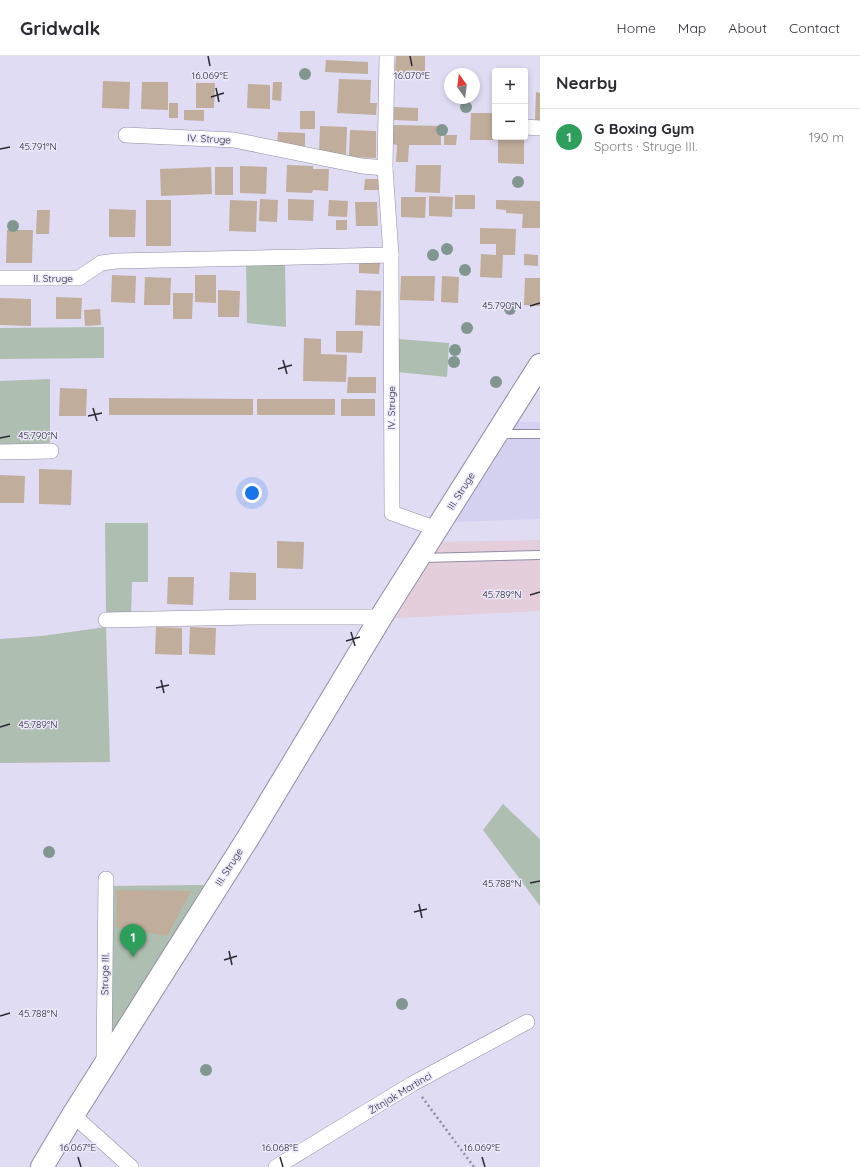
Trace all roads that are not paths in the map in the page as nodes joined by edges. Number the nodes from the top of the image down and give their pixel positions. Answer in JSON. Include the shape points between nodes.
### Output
{"nodes":[{"id":1,"x":387,"y":56,"type":"edge"},
{"id":2,"x":528,"y":127,"type":"edge"},
{"id":3,"x":540,"y":128,"type":"edge"},
{"id":4,"x":126,"y":136,"type":"dead end"},
{"id":5,"x":385,"y":168,"type":"junction"},
{"id":6,"x":390,"y":255,"type":"junction"},
{"id":7,"x":0,"y":278,"type":"edge"},
{"id":8,"x":540,"y":365,"type":"edge"},
{"id":9,"x":496,"y":434,"type":"junction"},
{"id":10,"x":540,"y":434,"type":"edge"},
{"id":11,"x":51,"y":451,"type":"dead end"},
{"id":12,"x":0,"y":452,"type":"edge"},
{"id":13,"x":437,"y":529,"type":"junction"},
{"id":14,"x":540,"y":555,"type":"edge"},
{"id":15,"x":419,"y":558,"type":"junction"},
{"id":16,"x":381,"y":617,"type":"junction"},
{"id":17,"x":106,"y":620,"type":"dead end"},
{"id":18,"x":106,"y":879,"type":"dead end"},
{"id":19,"x":527,"y":1022,"type":"dead end"},
{"id":20,"x":104,"y":1068,"type":"junction"},
{"id":21,"x":73,"y":1115,"type":"junction"},
{"id":22,"x":42,"y":1167,"type":"edge"},
{"id":23,"x":131,"y":1167,"type":"edge"},
{"id":24,"x":276,"y":1167,"type":"edge"}],
"edges":[{"from":1,"to":5,"type":"street","name":"IV. Struge"},
{"from":2,"to":3,"type":"street"},
{"from":4,"to":5,"type":"street","name":"IV. Struge","via":[[234,140],[362,166]]},
{"from":5,"to":6,"type":"street","name":"IV. Struge"},
{"from":6,"to":7,"type":"street","name":"II. Struge","via":[[129,261],[101,263],[79,278]]},
{"from":6,"to":13,"type":"street","name":"IV. Struge","via":[[392,513]]},
{"from":8,"to":9,"type":"street","name":"III. Struge"},
{"from":9,"to":10,"type":"lane"},
{"from":9,"to":13,"type":"street","name":"III. Struge"},
{"from":11,"to":12,"type":"street"},
{"from":13,"to":15,"type":"street","name":"III. Struge"},
{"from":14,"to":15,"type":"lane"},
{"from":15,"to":16,"type":"street","name":"III. Struge"},
{"from":16,"to":17,"type":"street"},
{"from":16,"to":20,"type":"street","name":"III. Struge","via":[[248,838]]},
{"from":18,"to":20,"type":"street","name":"Struge III."},
{"from":19,"to":24,"type":"street","name":"Žitnjak Martinci","via":[[412,1084]]},
{"from":20,"to":21,"type":"street","name":"III. Struge"},
{"from":21,"to":22,"type":"street","name":"III. Struge"},
{"from":21,"to":23,"type":"street"}]}
